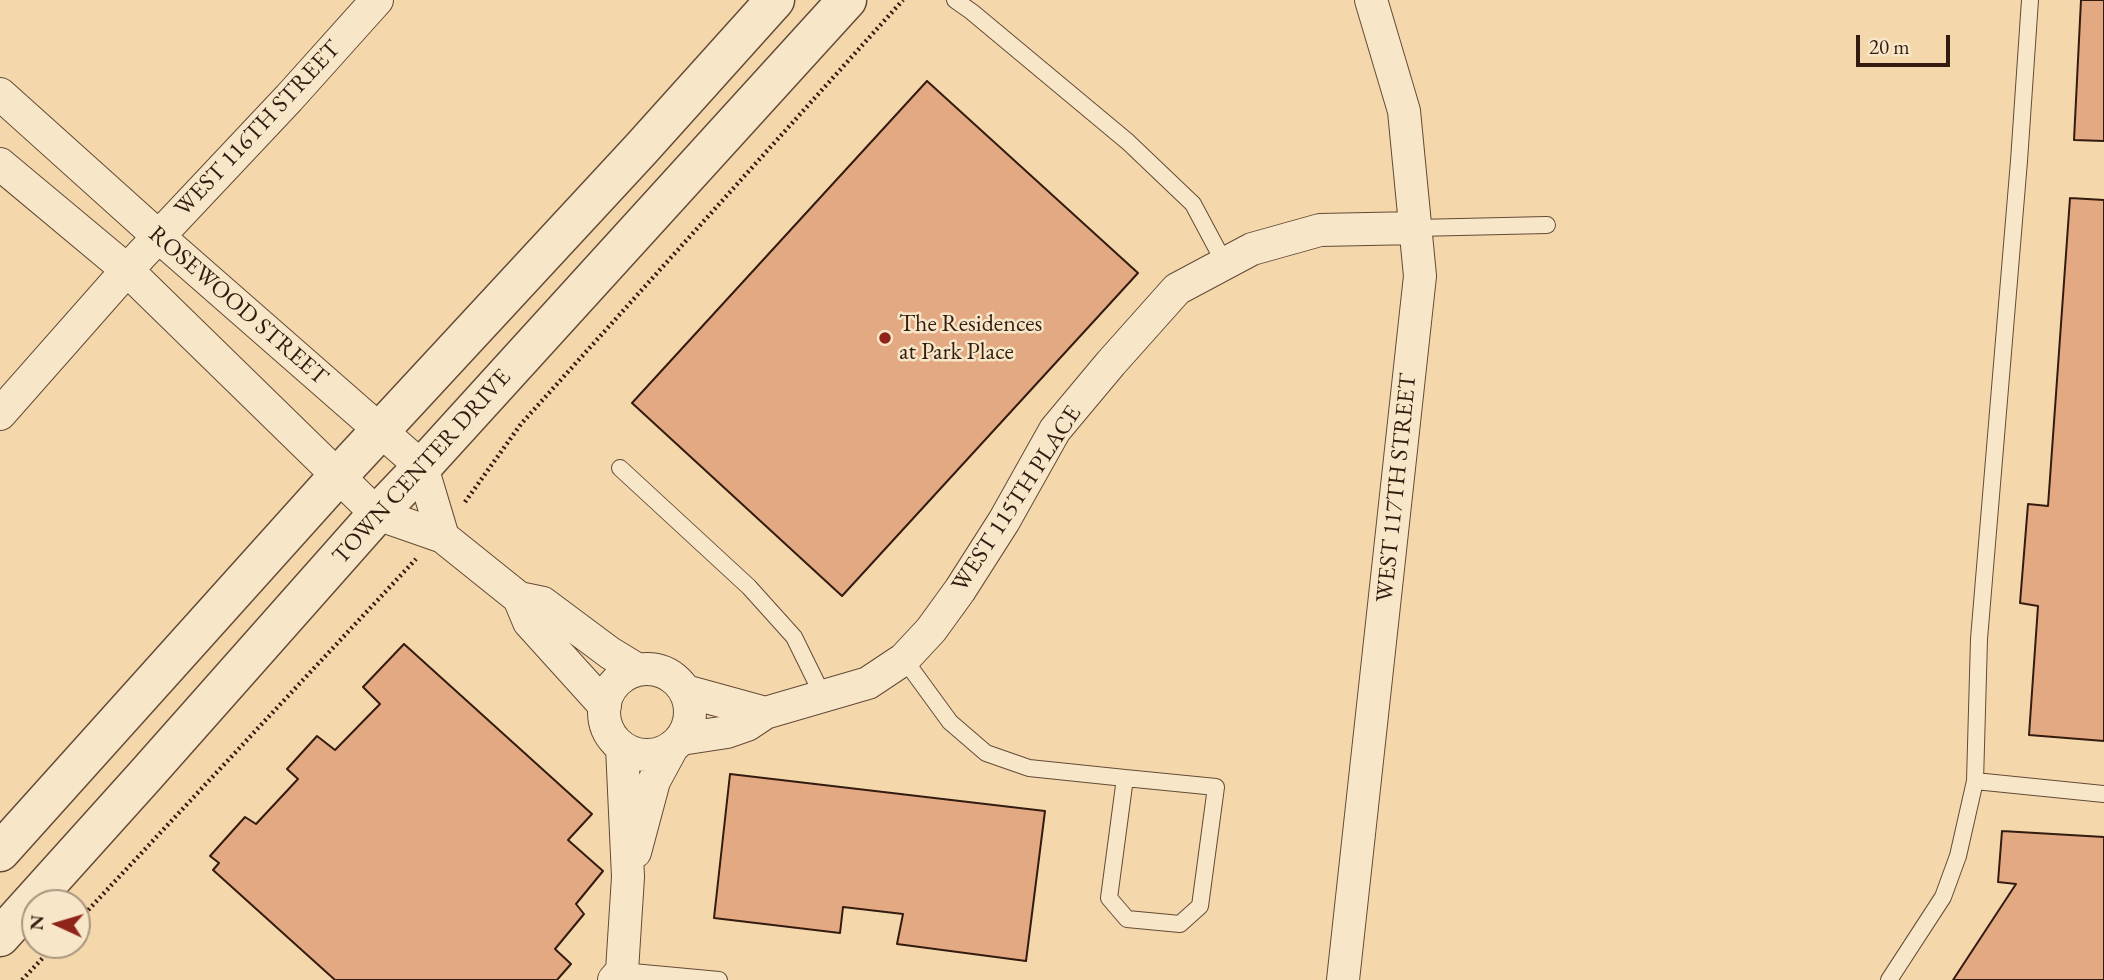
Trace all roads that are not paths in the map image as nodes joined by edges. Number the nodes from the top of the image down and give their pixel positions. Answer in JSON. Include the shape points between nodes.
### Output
{"nodes":[{"id":1,"x":377,"y":0,"type":"edge"},
{"id":2,"x":775,"y":0,"type":"edge"},
{"id":3,"x":847,"y":0,"type":"edge"},
{"id":4,"x":955,"y":0,"type":"edge"},
{"id":5,"x":1371,"y":0,"type":"edge"},
{"id":6,"x":2030,"y":0,"type":"edge"},
{"id":7,"x":1,"y":96,"type":"edge"},
{"id":8,"x":0,"y":164,"type":"edge"},
{"id":9,"x":1547,"y":225,"type":"dead end"},
{"id":10,"x":1416,"y":228,"type":"junction"},
{"id":11,"x":158,"y":236,"type":"junction"},
{"id":12,"x":1225,"y":264,"type":"junction"},
{"id":13,"x":127,"y":271,"type":"junction"},
{"id":14,"x":0,"y":414,"type":"edge"},
{"id":15,"x":381,"y":431,"type":"junction"},
{"id":16,"x":422,"y":467,"type":"junction"},
{"id":17,"x":620,"y":468,"type":"dead end"},
{"id":18,"x":338,"y":476,"type":"junction"},
{"id":19,"x":377,"y":514,"type":"junction"},
{"id":20,"x":440,"y":534,"type":"junction"},
{"id":21,"x":519,"y":598,"type":"junction"},
{"id":22,"x":904,"y":659,"type":"junction"},
{"id":23,"x":638,"y":670,"type":"junction"},
{"id":24,"x":685,"y":691,"type":"junction"},
{"id":25,"x":823,"y":696,"type":"junction"},
{"id":26,"x":605,"y":706,"type":"junction"},
{"id":27,"x":765,"y":713,"type":"junction"},
{"id":28,"x":677,"y":743,"type":"junction"},
{"id":29,"x":622,"y":747,"type":"junction"},
{"id":30,"x":1125,"y":778,"type":"junction"},
{"id":31,"x":1975,"y":781,"type":"junction"},
{"id":32,"x":2104,"y":794,"type":"edge"},
{"id":33,"x":0,"y":852,"type":"edge"},
{"id":34,"x":628,"y":877,"type":"junction"},
{"id":35,"x":0,"y":937,"type":"edge"},
{"id":36,"x":618,"y":976,"type":"edge"},
{"id":37,"x":719,"y":980,"type":"edge"},
{"id":38,"x":1343,"y":980,"type":"edge"},
{"id":39,"x":1889,"y":980,"type":"edge"}],
"edges":[{"from":1,"to":11,"type":"street","name":"WEST 116TH STREET"},
{"from":2,"to":15,"type":"street"},
{"from":3,"to":16,"type":"street","name":"TOWN CENTER DRIVE"},
{"from":4,"to":12,"type":"lane","via":[[1128,142],[1193,204]]},
{"from":5,"to":10,"type":"street","name":"WEST 117TH STREET","via":[[1404,111]]},
{"from":6,"to":31,"type":"lane","via":[[1979,639]]},
{"from":7,"to":11,"type":"street","name":"ROSEWOOD STREET"},
{"from":8,"to":13,"type":"street","name":"ROSEWOOD STREET"},
{"from":9,"to":10,"type":"lane"},
{"from":10,"to":12,"type":"street","name":"WEST 115TH PLACE","via":[[1320,230],[1252,250]]},
{"from":10,"to":38,"type":"street","name":"WEST 117TH STREET","via":[[1420,276]]},
{"from":11,"to":13,"type":"street","name":"WEST 116TH STREET"},
{"from":11,"to":15,"type":"street","name":"ROSEWOOD STREET"},
{"from":12,"to":22,"type":"street","name":"WEST 115TH PLACE","via":[[1177,289],[1055,430],[960,590]]},
{"from":13,"to":14,"type":"street","name":"WEST 116TH STREET"},
{"from":13,"to":18,"type":"street","name":"ROSEWOOD STREET"},
{"from":15,"to":16,"type":"street","name":"ROSEWOOD STREET"},
{"from":15,"to":18,"type":"street"},
{"from":16,"to":19,"type":"street","name":"TOWN CENTER DRIVE"},
{"from":16,"to":20,"type":"street"},
{"from":17,"to":25,"type":"lane","via":[[749,587],[794,637]]},
{"from":18,"to":19,"type":"street","name":"ROSEWOOD STREET"},
{"from":18,"to":33,"type":"street"},
{"from":19,"to":20,"type":"street","name":"ROSEWOOD STREET"},
{"from":19,"to":35,"type":"street","name":"TOWN CENTER DRIVE"},
{"from":20,"to":21,"type":"street","name":"ROSEWOOD STREET"},
{"from":21,"to":23,"type":"street","name":"ROSEWOOD STREET","via":[[543,603]]},
{"from":21,"to":26,"type":"street","name":"ROSEWOOD STREET","via":[[529,622]]},
{"from":22,"to":25,"type":"street","name":"WEST 115TH PLACE","via":[[868,683]]},
{"from":22,"to":30,"type":"lane","via":[[950,722],[986,754],[1029,768]]},
{"from":23,"to":24,"type":"street","via":[[660,671]]},
{"from":23,"to":26,"type":"street","via":[[619,679]]},
{"from":24,"to":27,"type":"street"},
{"from":24,"to":28,"type":"street","via":[[690,716]]},
{"from":25,"to":27,"type":"street","name":"WEST 115TH PLACE"},
{"from":26,"to":29,"type":"street","via":[[608,729]]},
{"from":27,"to":28,"type":"street","name":"WEST 115TH PLACE","via":[[727,732]]},
{"from":28,"to":29,"type":"street","via":[[648,755]]},
{"from":28,"to":34,"type":"street","via":[[654,781]]},
{"from":29,"to":34,"type":"street"},
{"from":30,"to":30,"type":"lane","via":[[1216,787],[1200,906],[1180,924],[1127,919],[1109,898]]},
{"from":31,"to":32,"type":"lane"},
{"from":31,"to":39,"type":"lane","via":[[1958,856],[1943,897]]},
{"from":34,"to":36,"type":"street"},
{"from":36,"to":37,"type":"lane"}]}
